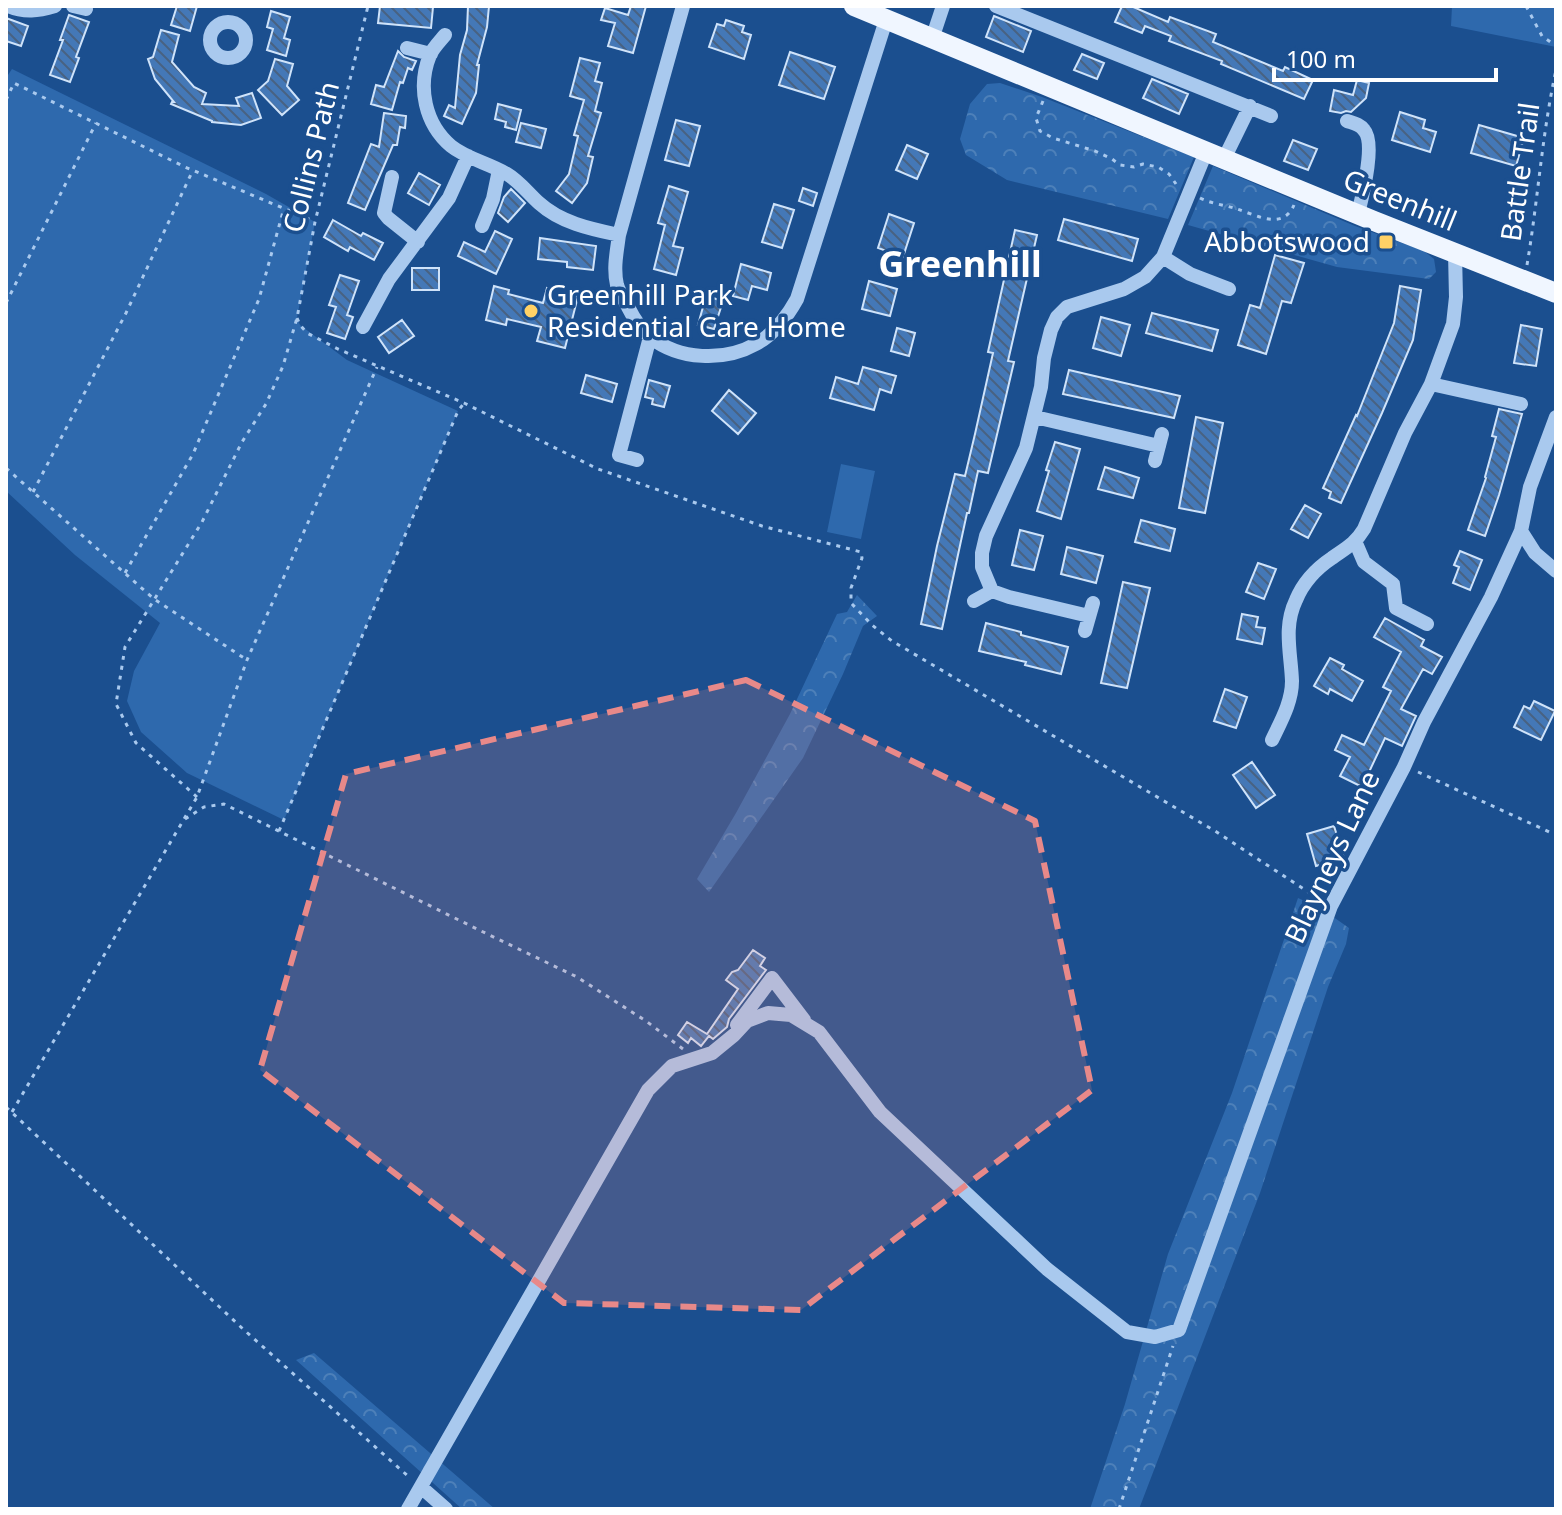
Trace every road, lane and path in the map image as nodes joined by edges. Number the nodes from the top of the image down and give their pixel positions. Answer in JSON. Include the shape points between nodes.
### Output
{"nodes":[{"id":1,"x":8,"y":6,"type":"edge"},
{"id":2,"x":55,"y":6,"type":"edge"},
{"id":3,"x":235,"y":6,"type":"edge"},
{"id":4,"x":368,"y":6,"type":"edge"},
{"id":5,"x":683,"y":6,"type":"edge"},
{"id":6,"x":854,"y":6,"type":"edge"},
{"id":7,"x":943,"y":6,"type":"edge"},
{"id":8,"x":996,"y":6,"type":"edge"},
{"id":9,"x":1526,"y":6,"type":"edge"},
{"id":10,"x":886,"y":20,"type":"junction"},
{"id":11,"x":231,"y":22,"type":"dead end"},
{"id":12,"x":445,"y":35,"type":"dead end"},
{"id":13,"x":932,"y":39,"type":"junction"},
{"id":14,"x":1556,"y":46,"type":"edge"},
{"id":15,"x":407,"y":48,"type":"dead end"},
{"id":16,"x":431,"y":54,"type":"junction"},
{"id":17,"x":1556,"y":70,"type":"edge"},
{"id":18,"x":1049,"y":87,"type":"junction"},
{"id":19,"x":6,"y":100,"type":"edge"},
{"id":20,"x":1250,"y":106,"type":"junction"},
{"id":21,"x":1271,"y":116,"type":"dead end"},
{"id":22,"x":1347,"y":121,"type":"dead end"},
{"id":23,"x":96,"y":123,"type":"junction"},
{"id":24,"x":1215,"y":155,"type":"junction"},
{"id":25,"x":468,"y":156,"type":"junction"},
{"id":26,"x":193,"y":170,"type":"junction"},
{"id":27,"x":499,"y":170,"type":"junction"},
{"id":28,"x":392,"y":177,"type":"dead end"},
{"id":29,"x":1300,"y":189,"type":"junction"},
{"id":30,"x":1189,"y":192,"type":"junction"},
{"id":31,"x":284,"y":208,"type":"junction"},
{"id":32,"x":1358,"y":214,"type":"junction"},
{"id":33,"x":315,"y":222,"type":"junction"},
{"id":34,"x":482,"y":226,"type":"dead end"},
{"id":35,"x":619,"y":235,"type":"junction"},
{"id":36,"x":418,"y":242,"type":"junction"},
{"id":37,"x":1455,"y":253,"type":"junction"},
{"id":38,"x":1163,"y":257,"type":"junction"},
{"id":39,"x":1525,"y":280,"type":"junction"},
{"id":40,"x":1229,"y":289,"type":"dead end"},
{"id":41,"x":1556,"y":293,"type":"edge"},
{"id":42,"x":6,"y":303,"type":"edge"},
{"id":43,"x":297,"y":318,"type":"junction"},
{"id":44,"x":363,"y":327,"type":"dead end"},
{"id":45,"x":650,"y":337,"type":"junction"},
{"id":46,"x":377,"y":367,"type":"junction"},
{"id":47,"x":1431,"y":384,"type":"junction"},
{"id":48,"x":464,"y":403,"type":"junction"},
{"id":49,"x":1521,"y":404,"type":"dead end"},
{"id":50,"x":1035,"y":417,"type":"junction"},
{"id":51,"x":1556,"y":417,"type":"edge"},
{"id":52,"x":1159,"y":447,"type":"dead end"},
{"id":53,"x":637,"y":460,"type":"dead end"},
{"id":54,"x":6,"y":468,"type":"edge"},
{"id":55,"x":33,"y":492,"type":"junction"},
{"id":56,"x":1521,"y":531,"type":"junction"},
{"id":57,"x":1355,"y":541,"type":"junction"},
{"id":58,"x":1556,"y":571,"type":"edge"},
{"id":59,"x":125,"y":573,"type":"junction"},
{"id":60,"x":992,"y":591,"type":"junction"},
{"id":61,"x":154,"y":599,"type":"junction"},
{"id":62,"x":974,"y":601,"type":"dead end"},
{"id":63,"x":1427,"y":624,"type":"dead end"},
{"id":64,"x":1085,"y":631,"type":"dead end"},
{"id":65,"x":247,"y":660,"type":"junction"},
{"id":66,"x":1272,"y":740,"type":"dead end"},
{"id":67,"x":1404,"y":767,"type":"junction"},
{"id":68,"x":197,"y":797,"type":"junction"},
{"id":69,"x":183,"y":821,"type":"junction"},
{"id":70,"x":279,"y":831,"type":"junction"},
{"id":71,"x":1556,"y":835,"type":"edge"},
{"id":72,"x":1331,"y":906,"type":"junction"},
{"id":73,"x":809,"y":1027,"type":"junction"},
{"id":74,"x":725,"y":1042,"type":"junction"},
{"id":75,"x":696,"y":1058,"type":"junction"},
{"id":76,"x":6,"y":1107,"type":"edge"},
{"id":77,"x":12,"y":1112,"type":"junction"},
{"id":78,"x":1179,"y":1330,"type":"junction"},
{"id":79,"x":421,"y":1487,"type":"junction"},
{"id":80,"x":408,"y":1509,"type":"edge"},
{"id":81,"x":446,"y":1509,"type":"edge"},
{"id":82,"x":1119,"y":1509,"type":"edge"}],
"edges":[{"from":1,"to":2,"type":"street","via":[[37,11]]},
{"from":3,"to":11,"type":"street"},
{"from":4,"to":33,"type":"path","name":"Collins Path"},
{"from":5,"to":35,"type":"street"},
{"from":6,"to":10,"type":"main road","name":"Greenhill"},
{"from":7,"to":13,"type":"street"},
{"from":8,"to":20,"type":"street"},
{"from":9,"to":14,"type":"path","via":[[1542,36]]},
{"from":10,"to":13,"type":"main road","name":"Greenhill"},
{"from":10,"to":45,"type":"street","via":[[789,314],[755,345],[719,356],[688,354]]},
{"from":12,"to":16,"type":"street"},
{"from":13,"to":18,"type":"main road","name":"Greenhill"},
{"from":15,"to":16,"type":"street"},
{"from":16,"to":25,"type":"street","via":[[424,99],[429,117],[452,147]]},
{"from":17,"to":39,"type":"path","name":"Battle Trail"},
{"from":18,"to":24,"type":"main road","name":"Greenhill"},
{"from":18,"to":30,"type":"path","via":[[1036,118],[1040,131],[1120,165],[1158,167]]},
{"from":19,"to":23,"type":"path","via":[[14,83]]},
{"from":20,"to":21,"type":"street"},
{"from":20,"to":24,"type":"street"},
{"from":22,"to":32,"type":"street","via":[[1361,126],[1368,137]]},
{"from":23,"to":26,"type":"path"},
{"from":23,"to":42,"type":"path"},
{"from":24,"to":29,"type":"main road","name":"Greenhill"},
{"from":24,"to":30,"type":"street"},
{"from":25,"to":27,"type":"street"},
{"from":25,"to":36,"type":"street","via":[[449,198]]},
{"from":26,"to":31,"type":"path"},
{"from":26,"to":55,"type":"path"},
{"from":27,"to":34,"type":"street"},
{"from":27,"to":35,"type":"street","via":[[555,215]]},
{"from":28,"to":36,"type":"street","via":[[384,213]]},
{"from":29,"to":30,"type":"path","via":[[1291,212],[1272,220]]},
{"from":29,"to":32,"type":"main road","name":"Greenhill"},
{"from":30,"to":38,"type":"street"},
{"from":31,"to":33,"type":"path"},
{"from":31,"to":59,"type":"path","via":[[259,299],[193,454]]},
{"from":32,"to":37,"type":"main road","name":"Greenhill"},
{"from":33,"to":43,"type":"path","name":"Collins Path"},
{"from":35,"to":45,"type":"street","via":[[618,287]]},
{"from":36,"to":44,"type":"street","via":[[389,279]]},
{"from":37,"to":39,"type":"main road","name":"Greenhill"},
{"from":37,"to":47,"type":"street","via":[[1453,324]]},
{"from":38,"to":40,"type":"street"},
{"from":38,"to":50,"type":"street","via":[[1145,277],[1124,289],[1067,307],[1057,317]]},
{"from":39,"to":41,"type":"main road","name":"Greenhill"},
{"from":43,"to":46,"type":"path","via":[[307,333]]},
{"from":43,"to":61,"type":"path","name":"Collins Path","via":[[266,404]]},
{"from":45,"to":53,"type":"street","via":[[619,455]]},
{"from":46,"to":48,"type":"path"},
{"from":46,"to":65,"type":"path"},
{"from":47,"to":49,"type":"street"},
{"from":47,"to":57,"type":"street"},
{"from":48,"to":70,"type":"path"},
{"from":48,"to":72,"type":"path","via":[[598,469],[762,526],[861,552],[851,603],[892,641],[1215,831]]},
{"from":50,"to":52,"type":"street"},
{"from":50,"to":60,"type":"street","via":[[986,536],[982,567]]},
{"from":51,"to":56,"type":"street","name":"Blayneys Lane","via":[[1530,487]]},
{"from":54,"to":55,"type":"path"},
{"from":55,"to":59,"type":"path"},
{"from":56,"to":58,"type":"street"},
{"from":56,"to":67,"type":"street","name":"Blayneys Lane"},
{"from":57,"to":63,"type":"street","via":[[1364,562],[1393,584],[1396,608]]},
{"from":57,"to":66,"type":"street","via":[[1305,583],[1294,603],[1289,627],[1292,681]]},
{"from":59,"to":61,"type":"path"},
{"from":60,"to":62,"type":"street"},
{"from":60,"to":64,"type":"street","via":[[1091,610]]},
{"from":61,"to":65,"type":"path"},
{"from":61,"to":68,"type":"path","name":"Collins Path","via":[[125,647],[116,704],[136,743]]},
{"from":65,"to":68,"type":"path"},
{"from":67,"to":71,"type":"path"},
{"from":67,"to":72,"type":"street","name":"Blayneys Lane"},
{"from":68,"to":69,"type":"path"},
{"from":69,"to":70,"type":"path","via":[[204,807],[224,804]]},
{"from":69,"to":77,"type":"path"},
{"from":70,"to":75,"type":"path","via":[[577,977]]},
{"from":72,"to":78,"type":"street","name":"Blayneys Lane"},
{"from":73,"to":74,"type":"street","via":[[791,1015],[768,1013],[747,1021]]},
{"from":73,"to":74,"type":"street","via":[[772,978]]},
{"from":73,"to":78,"type":"street","via":[[819,1032],[880,1112],[1047,1269],[1127,1332],[1155,1337]]},
{"from":74,"to":75,"type":"street"},
{"from":75,"to":79,"type":"street","via":[[672,1066],[648,1090]]},
{"from":76,"to":77,"type":"path"},
{"from":77,"to":79,"type":"path"},
{"from":78,"to":82,"type":"path"},
{"from":79,"to":80,"type":"street"},
{"from":79,"to":81,"type":"street"}]}
